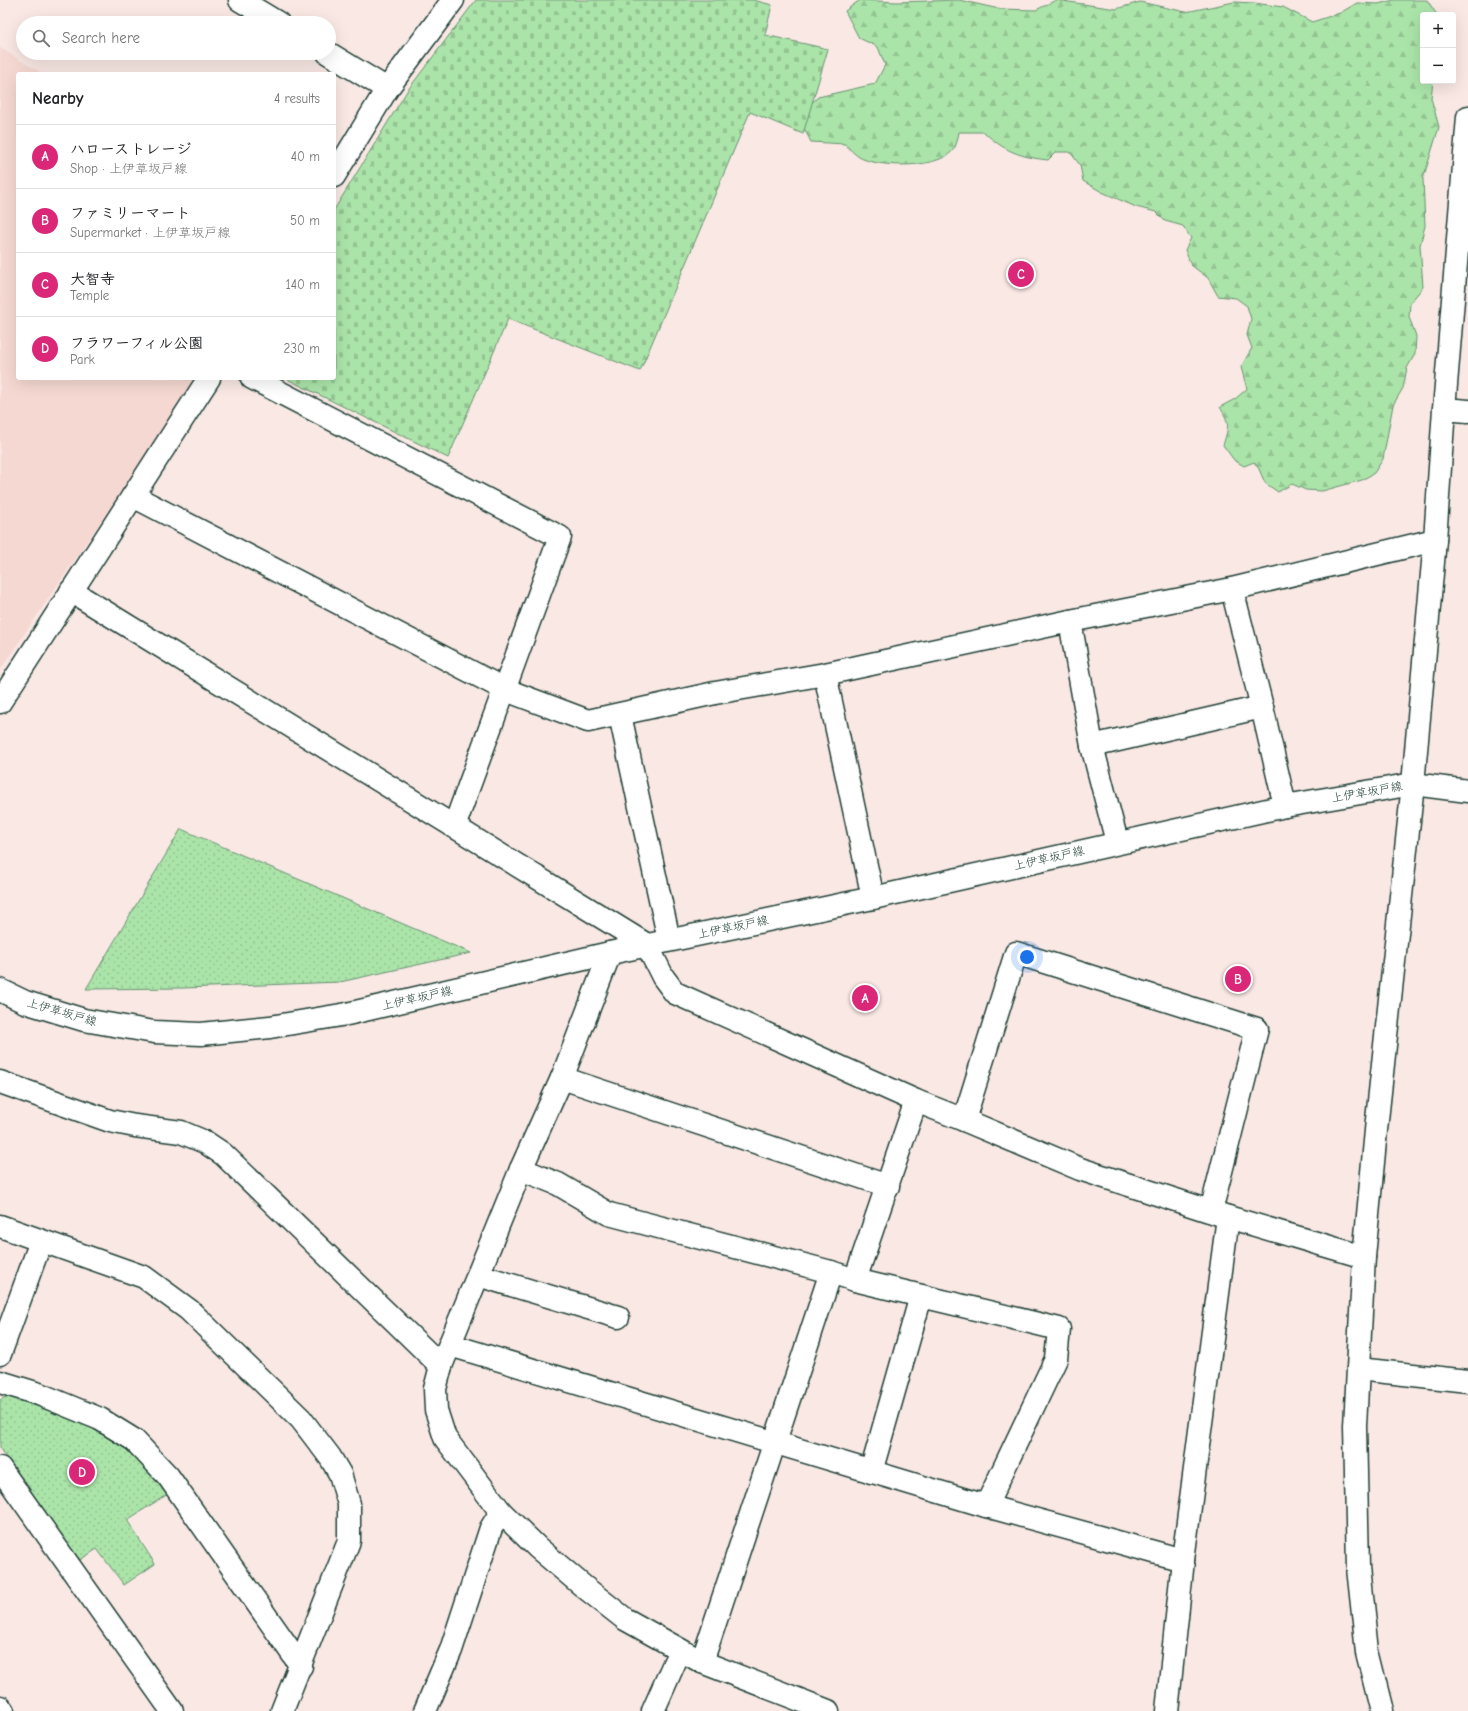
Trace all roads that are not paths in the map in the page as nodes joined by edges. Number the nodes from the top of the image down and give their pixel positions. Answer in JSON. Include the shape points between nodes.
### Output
{"nodes":[{"id":1,"x":240,"y":0,"type":"edge"},
{"id":2,"x":452,"y":0,"type":"edge"},
{"id":3,"x":266,"y":16,"type":"edge"},
{"id":4,"x":336,"y":58,"type":"edge"},
{"id":5,"x":387,"y":89,"type":"junction"},
{"id":6,"x":1468,"y":117,"type":"edge"},
{"id":7,"x":336,"y":173,"type":"edge"},
{"id":8,"x":208,"y":380,"type":"edge"},
{"id":9,"x":256,"y":380,"type":"edge"},
{"id":10,"x":1444,"y":409,"type":"junction"},
{"id":11,"x":1468,"y":411,"type":"edge"},
{"id":12,"x":133,"y":496,"type":"junction"},
{"id":13,"x":1435,"y":540,"type":"junction"},
{"id":14,"x":1232,"y":589,"type":"junction"},
{"id":15,"x":71,"y":591,"type":"junction"},
{"id":16,"x":1070,"y":621,"type":"junction"},
{"id":17,"x":825,"y":674,"type":"junction"},
{"id":18,"x":506,"y":690,"type":"junction"},
{"id":19,"x":0,"y":702,"type":"edge"},
{"id":20,"x":1262,"y":706,"type":"junction"},
{"id":21,"x":620,"y":715,"type":"junction"},
{"id":22,"x":1092,"y":746,"type":"junction"},
{"id":23,"x":1413,"y":784,"type":"junction"},
{"id":24,"x":1468,"y":791,"type":"edge"},
{"id":25,"x":1284,"y":806,"type":"junction"},
{"id":26,"x":454,"y":827,"type":"junction"},
{"id":27,"x":1117,"y":842,"type":"junction"},
{"id":28,"x":873,"y":898,"type":"junction"},
{"id":29,"x":669,"y":940,"type":"junction"},
{"id":30,"x":647,"y":945,"type":"junction"},
{"id":31,"x":610,"y":953,"type":"junction"},
{"id":32,"x":0,"y":990,"type":"edge"},
{"id":33,"x":562,"y":1078,"type":"junction"},
{"id":34,"x":0,"y":1082,"type":"edge"},
{"id":35,"x":916,"y":1101,"type":"junction"},
{"id":36,"x":964,"y":1120,"type":"junction"},
{"id":37,"x":521,"y":1169,"type":"junction"},
{"id":38,"x":888,"y":1186,"type":"junction"},
{"id":39,"x":1219,"y":1214,"type":"junction"},
{"id":40,"x":0,"y":1226,"type":"edge"},
{"id":41,"x":41,"y":1241,"type":"junction"},
{"id":42,"x":1364,"y":1257,"type":"junction"},
{"id":43,"x":831,"y":1272,"type":"junction"},
{"id":44,"x":478,"y":1274,"type":"junction"},
{"id":45,"x":855,"y":1280,"type":"junction"},
{"id":46,"x":921,"y":1296,"type":"junction"},
{"id":47,"x":618,"y":1317,"type":"dead end"},
{"id":48,"x":450,"y":1345,"type":"junction"},
{"id":49,"x":0,"y":1354,"type":"edge"},
{"id":50,"x":441,"y":1366,"type":"junction"},
{"id":51,"x":1358,"y":1369,"type":"junction"},
{"id":52,"x":1468,"y":1381,"type":"edge"},
{"id":53,"x":0,"y":1382,"type":"edge"},
{"id":54,"x":774,"y":1443,"type":"junction"},
{"id":55,"x":0,"y":1468,"type":"edge"},
{"id":56,"x":871,"y":1472,"type":"junction"},
{"id":57,"x":986,"y":1506,"type":"junction"},
{"id":58,"x":501,"y":1512,"type":"junction"},
{"id":59,"x":1183,"y":1560,"type":"junction"},
{"id":60,"x":680,"y":1650,"type":"junction"},
{"id":61,"x":702,"y":1662,"type":"junction"},
{"id":62,"x":301,"y":1666,"type":"junction"},
{"id":63,"x":0,"y":1707,"type":"edge"},
{"id":64,"x":3,"y":1711,"type":"edge"},
{"id":65,"x":172,"y":1711,"type":"edge"},
{"id":66,"x":282,"y":1711,"type":"edge"},
{"id":67,"x":425,"y":1711,"type":"edge"},
{"id":68,"x":653,"y":1711,"type":"edge"},
{"id":69,"x":828,"y":1711,"type":"edge"},
{"id":70,"x":1167,"y":1711,"type":"edge"},
{"id":71,"x":1382,"y":1711,"type":"edge"}],
"edges":[{"from":1,"to":3,"type":"street"},
{"from":2,"to":5,"type":"street"},
{"from":4,"to":5,"type":"street"},
{"from":5,"to":7,"type":"street"},
{"from":6,"to":10,"type":"street"},
{"from":8,"to":12,"type":"street"},
{"from":9,"to":18,"type":"street","via":[[560,537]]},
{"from":10,"to":11,"type":"street"},
{"from":10,"to":13,"type":"street"},
{"from":12,"to":15,"type":"street"},
{"from":12,"to":18,"type":"street"},
{"from":13,"to":14,"type":"street"},
{"from":13,"to":23,"type":"street"},
{"from":14,"to":16,"type":"street"},
{"from":14,"to":20,"type":"street"},
{"from":15,"to":19,"type":"street"},
{"from":15,"to":26,"type":"street"},
{"from":16,"to":17,"type":"street"},
{"from":16,"to":22,"type":"street"},
{"from":17,"to":21,"type":"street","via":[[715,693]]},
{"from":17,"to":28,"type":"street"},
{"from":18,"to":21,"type":"street","via":[[588,721]]},
{"from":18,"to":26,"type":"street"},
{"from":20,"to":22,"type":"street"},
{"from":20,"to":25,"type":"street"},
{"from":21,"to":29,"type":"street"},
{"from":22,"to":27,"type":"street"},
{"from":23,"to":24,"type":"street","name":"上伊草坂戸線"},
{"from":23,"to":25,"type":"street","name":"上伊草坂戸線"},
{"from":23,"to":42,"type":"street","via":[[1377,1112]]},
{"from":25,"to":27,"type":"street","name":"上伊草坂戸線"},
{"from":26,"to":30,"type":"street"},
{"from":27,"to":28,"type":"street","name":"上伊草坂戸線"},
{"from":28,"to":29,"type":"street","name":"上伊草坂戸線"},
{"from":29,"to":30,"type":"street","name":"上伊草坂戸線"},
{"from":30,"to":31,"type":"street","name":"上伊草坂戸線"},
{"from":30,"to":35,"type":"street","via":[[663,977],[675,993]]},
{"from":31,"to":32,"type":"street","name":"上伊草坂戸線","via":[[347,1014],[270,1027],[201,1034],[154,1032],[84,1020],[25,1002]]},
{"from":31,"to":33,"type":"street"},
{"from":33,"to":37,"type":"street"},
{"from":33,"to":38,"type":"street"},
{"from":34,"to":50,"type":"street","via":[[110,1121],[181,1132],[205,1142],[223,1154]]},
{"from":35,"to":36,"type":"street"},
{"from":35,"to":38,"type":"street"},
{"from":36,"to":39,"type":"street","via":[[1080,1169]]},
{"from":36,"to":39,"type":"street","via":[[1016,953],[1257,1029]]},
{"from":37,"to":43,"type":"street","via":[[558,1184],[609,1214]]},
{"from":37,"to":44,"type":"street"},
{"from":38,"to":45,"type":"street"},
{"from":39,"to":42,"type":"street"},
{"from":39,"to":59,"type":"street"},
{"from":40,"to":41,"type":"street"},
{"from":41,"to":49,"type":"street"},
{"from":41,"to":62,"type":"street","via":[[144,1277],[189,1310],[301,1419],[330,1456],[340,1474],[349,1504],[349,1542]]},
{"from":42,"to":51,"type":"street"},
{"from":43,"to":45,"type":"street"},
{"from":43,"to":54,"type":"street"},
{"from":44,"to":47,"type":"street"},
{"from":44,"to":48,"type":"street"},
{"from":45,"to":46,"type":"street"},
{"from":46,"to":56,"type":"street"},
{"from":46,"to":57,"type":"street","via":[[1059,1329],[1056,1359]]},
{"from":48,"to":50,"type":"street"},
{"from":48,"to":54,"type":"street"},
{"from":50,"to":58,"type":"street","via":[[434,1390],[436,1410],[445,1438]]},
{"from":51,"to":52,"type":"street"},
{"from":51,"to":71,"type":"street","via":[[1355,1426],[1358,1568],[1366,1651]]},
{"from":53,"to":62,"type":"street","via":[[39,1394],[100,1419],[134,1440],[168,1476]]},
{"from":54,"to":56,"type":"street"},
{"from":54,"to":61,"type":"street"},
{"from":55,"to":65,"type":"street"},
{"from":56,"to":57,"type":"street"},
{"from":57,"to":59,"type":"street"},
{"from":58,"to":60,"type":"street","via":[[549,1557],[625,1619]]},
{"from":58,"to":67,"type":"street","via":[[491,1528],[451,1650]]},
{"from":59,"to":70,"type":"street"},
{"from":60,"to":61,"type":"street"},
{"from":60,"to":68,"type":"street"},
{"from":61,"to":69,"type":"street"},
{"from":62,"to":66,"type":"street"},
{"from":63,"to":64,"type":"street"}]}
